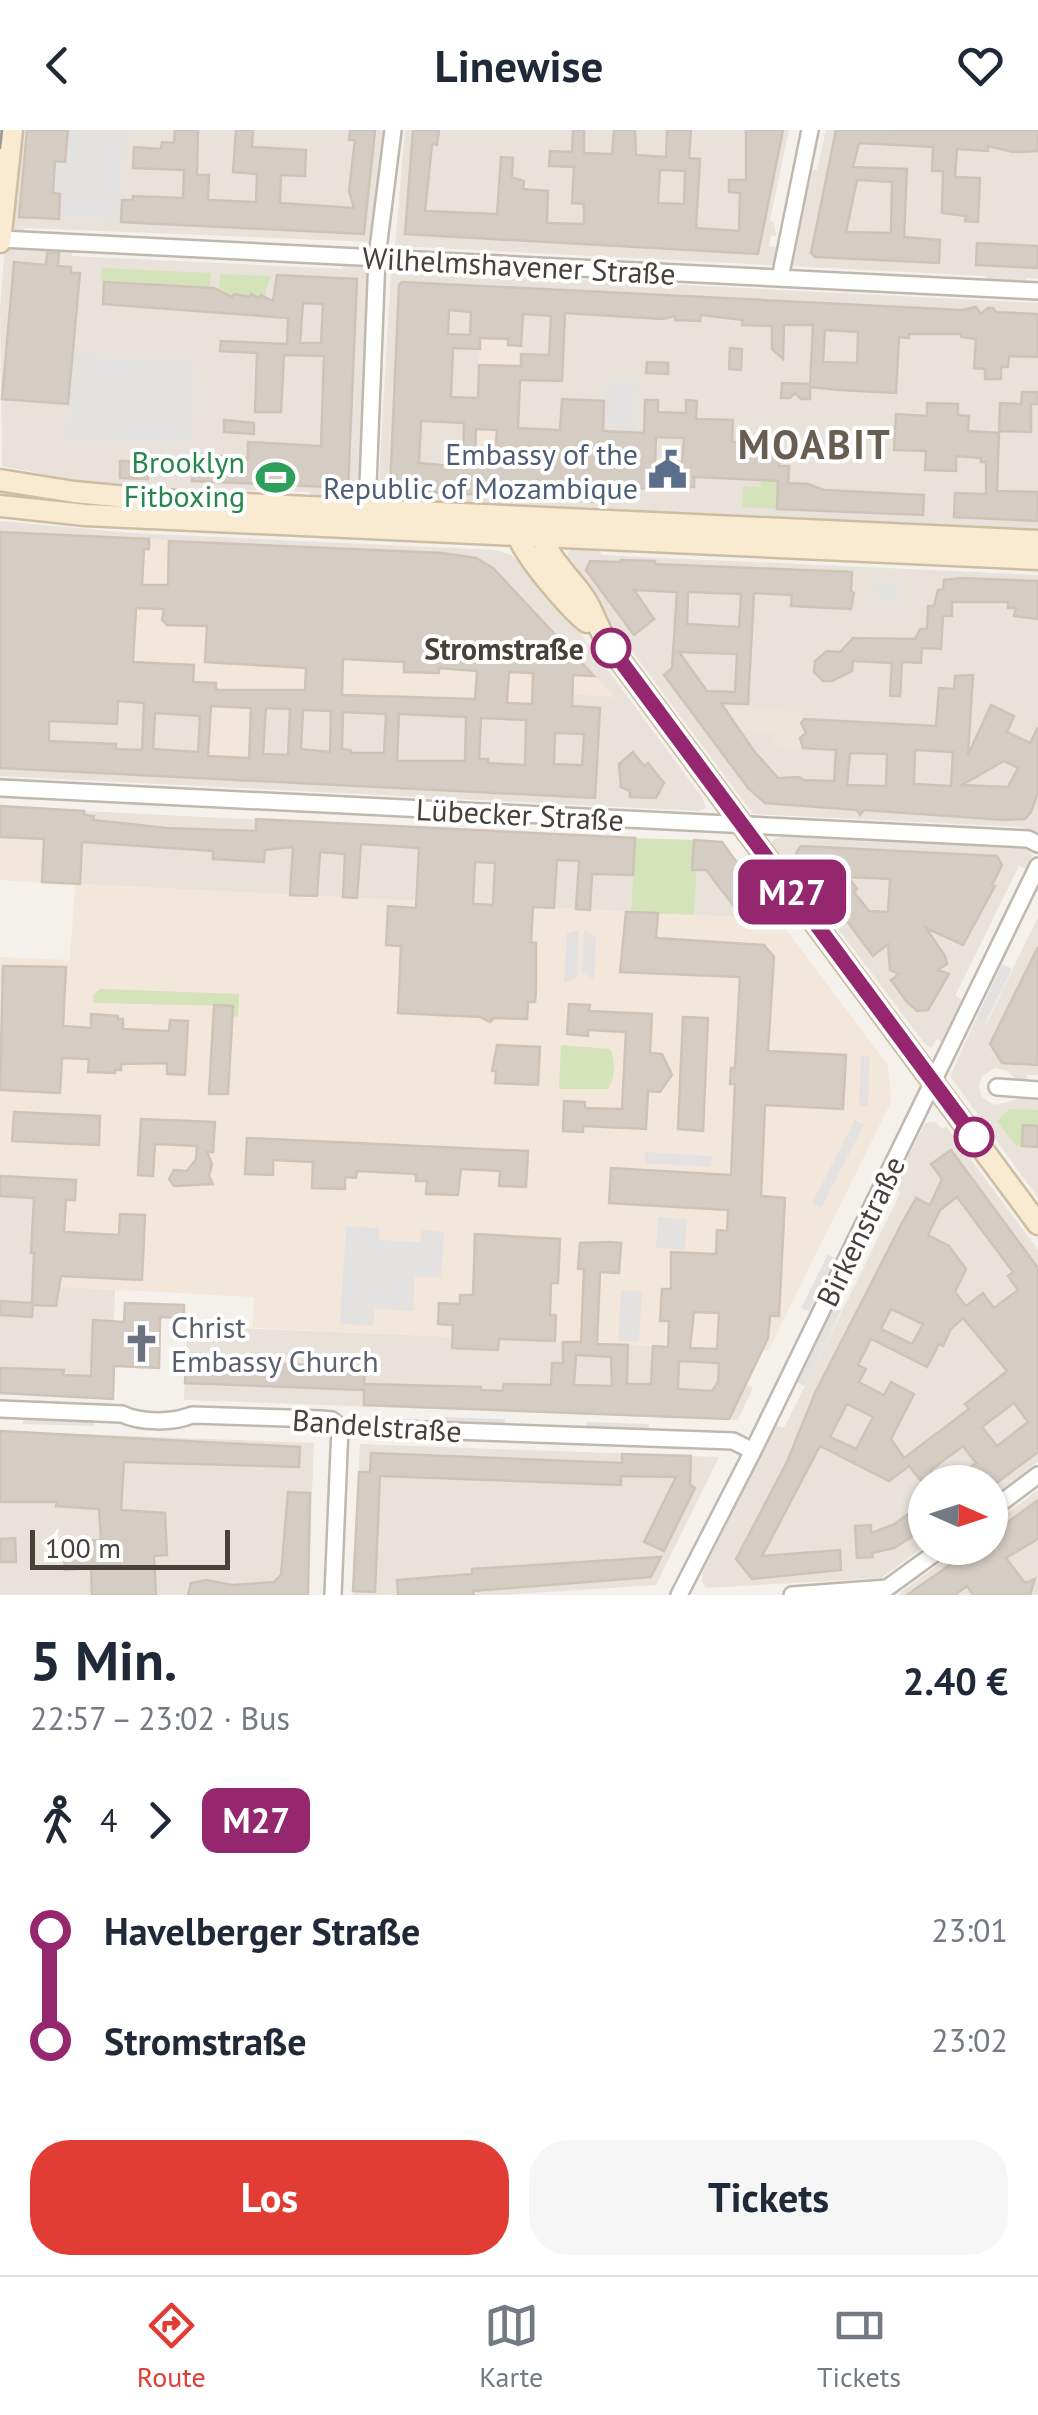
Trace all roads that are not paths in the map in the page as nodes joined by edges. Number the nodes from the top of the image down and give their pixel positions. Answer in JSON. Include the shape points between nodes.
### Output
{"nodes":[{"id":1,"x":12,"y":130,"type":"edge"},
{"id":2,"x":393,"y":130,"type":"edge"},
{"id":3,"x":810,"y":130,"type":"edge"},
{"id":4,"x":0,"y":240,"type":"edge"},
{"id":5,"x":377,"y":258,"type":"junction"},
{"id":6,"x":780,"y":278,"type":"junction"},
{"id":7,"x":1038,"y":291,"type":"edge"},
{"id":8,"x":0,"y":480,"type":"edge"},
{"id":9,"x":0,"y":506,"type":"edge"},
{"id":10,"x":367,"y":510,"type":"junction"},
{"id":11,"x":516,"y":526,"type":"junction"},
{"id":12,"x":541,"y":527,"type":"junction"},
{"id":13,"x":1038,"y":541,"type":"edge"},
{"id":14,"x":1038,"y":559,"type":"edge"},
{"id":15,"x":594,"y":624,"type":"junction"},
{"id":16,"x":0,"y":788,"type":"edge"},
{"id":17,"x":742,"y":824,"type":"junction"},
{"id":18,"x":1038,"y":844,"type":"edge"},
{"id":19,"x":1038,"y":866,"type":"edge"},
{"id":20,"x":933,"y":1082,"type":"junction"},
{"id":21,"x":997,"y":1087,"type":"dead end"},
{"id":22,"x":1038,"y":1090,"type":"edge"},
{"id":23,"x":1038,"y":1224,"type":"edge"},
{"id":24,"x":0,"y":1409,"type":"edge"},
{"id":25,"x":340,"y":1427,"type":"junction"},
{"id":26,"x":753,"y":1451,"type":"junction"},
{"id":27,"x":1038,"y":1475,"type":"edge"},
{"id":28,"x":1008,"y":1498,"type":"edge"},
{"id":29,"x":922,"y":1565,"type":"edge"},
{"id":30,"x":889,"y":1592,"type":"edge"},
{"id":31,"x":332,"y":1595,"type":"edge"},
{"id":32,"x":678,"y":1595,"type":"edge"},
{"id":33,"x":792,"y":1595,"type":"edge"}],
"edges":[{"from":1,"to":4,"type":"main road"},
{"from":2,"to":5,"type":"street"},
{"from":3,"to":6,"type":"street"},
{"from":4,"to":5,"type":"street","name":"Wilhelmshavener Straße"},
{"from":5,"to":6,"type":"street","name":"Wilhelmshavener Straße"},
{"from":5,"to":10,"type":"street"},
{"from":6,"to":7,"type":"street","name":"Wilhelmshavener Straße"},
{"from":8,"to":10,"type":"main road","via":[[119,497]]},
{"from":9,"to":11,"type":"main road","via":[[84,515]]},
{"from":10,"to":11,"type":"main road"},
{"from":11,"to":12,"type":"main road"},
{"from":11,"to":15,"type":"main road","via":[[584,621]]},
{"from":12,"to":13,"type":"main road"},
{"from":12,"to":14,"type":"main road"},
{"from":12,"to":15,"type":"main road"},
{"from":15,"to":17,"type":"main road"},
{"from":16,"to":17,"type":"street","name":"Lübecker Straße"},
{"from":17,"to":18,"type":"street","name":"Lübecker Straße"},
{"from":17,"to":20,"type":"main road"},
{"from":19,"to":20,"type":"street","name":"Birkenstraße"},
{"from":20,"to":23,"type":"main road"},
{"from":20,"to":26,"type":"street","name":"Birkenstraße"},
{"from":21,"to":22,"type":"street"},
{"from":24,"to":25,"type":"street","name":"Bandelstraße","via":[[179,1420],[332,1420]]},
{"from":25,"to":26,"type":"street","name":"Bandelstraße","via":[[732,1441]]},
{"from":25,"to":31,"type":"street"},
{"from":26,"to":32,"type":"street","name":"Birkenstraße"},
{"from":27,"to":28,"type":"street"},
{"from":29,"to":30,"type":"street"},
{"from":30,"to":33,"type":"street"}]}
